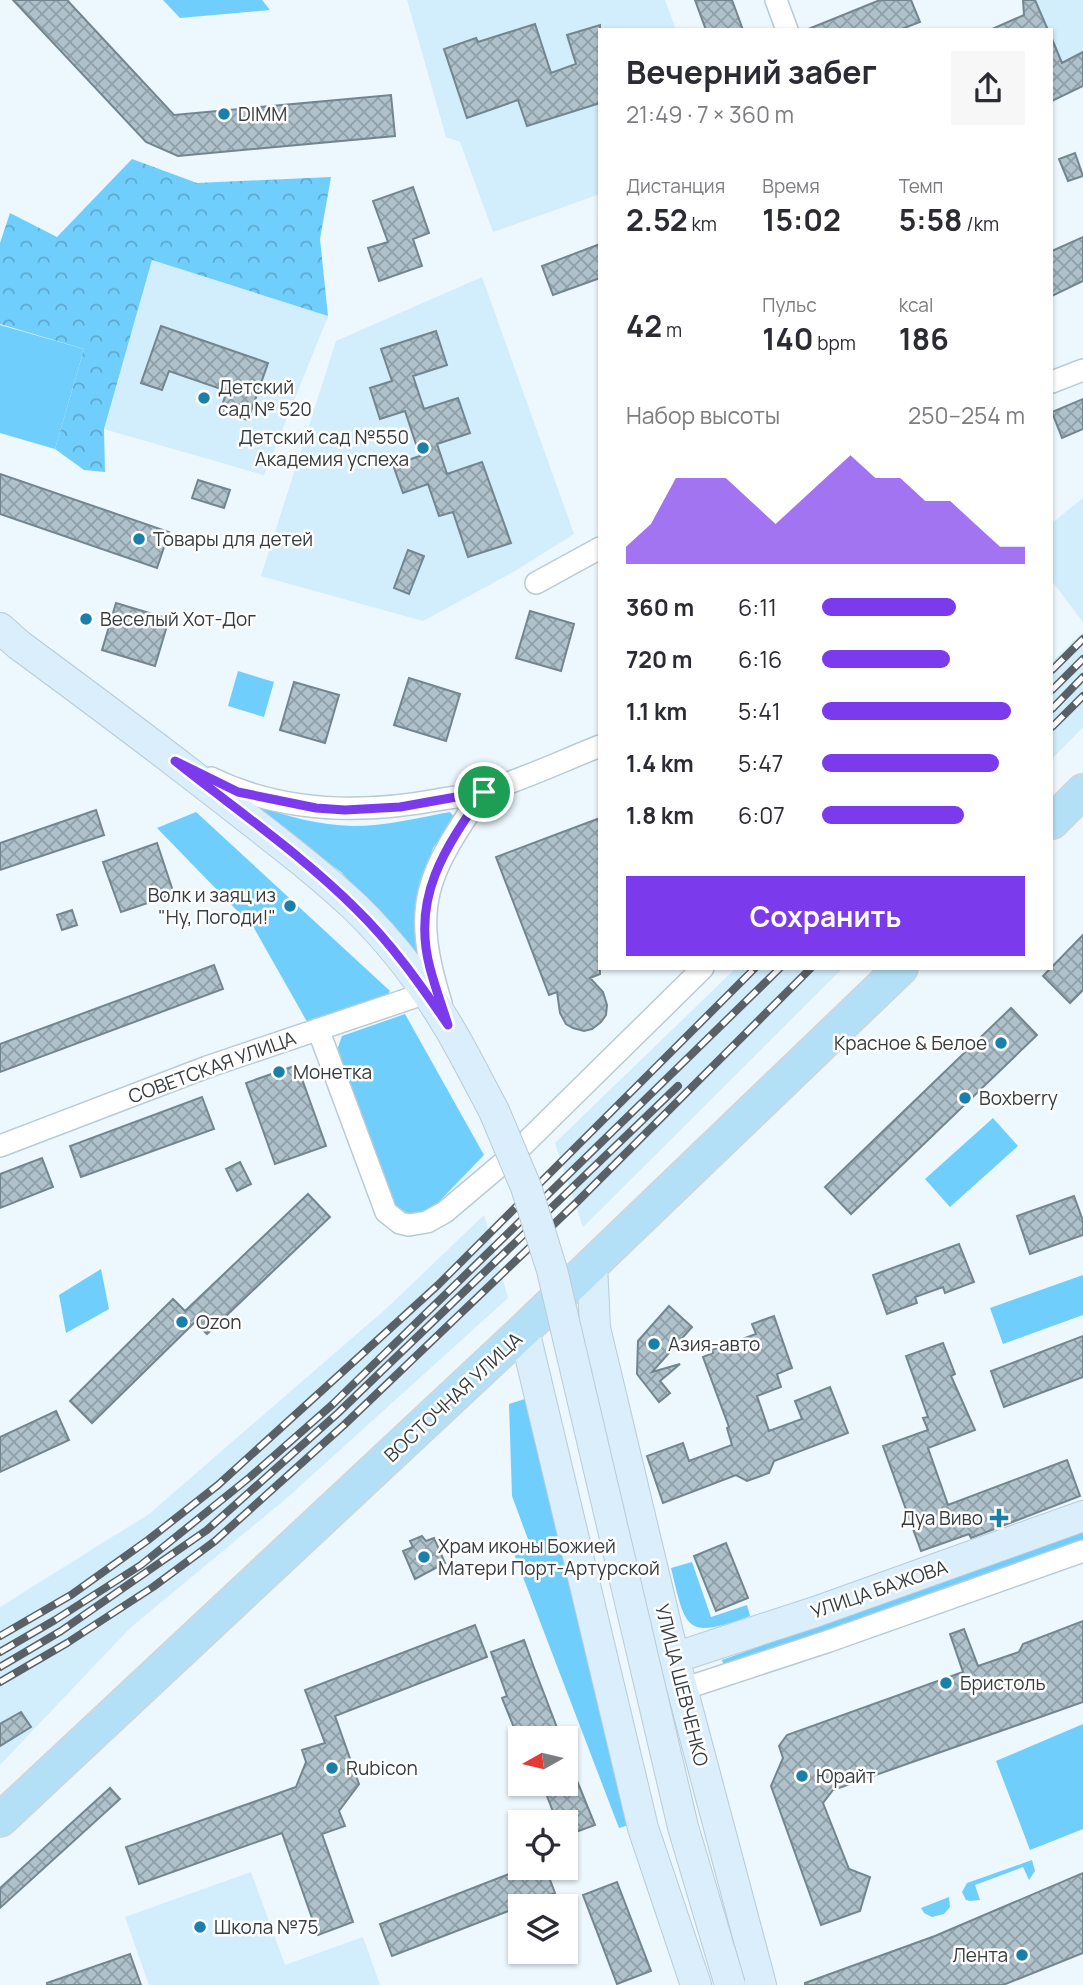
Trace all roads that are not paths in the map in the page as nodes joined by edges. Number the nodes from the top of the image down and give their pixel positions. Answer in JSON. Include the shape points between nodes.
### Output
{"nodes":[{"id":1,"x":776,"y":0,"type":"edge"},
{"id":2,"x":786,"y":28,"type":"edge"},
{"id":3,"x":1083,"y":370,"type":"edge"},
{"id":4,"x":1053,"y":382,"type":"edge"},
{"id":5,"x":598,"y":549,"type":"edge"},
{"id":6,"x":537,"y":583,"type":"dead end"},
{"id":7,"x":0,"y":628,"type":"edge"},
{"id":8,"x":598,"y":747,"type":"edge"},
{"id":9,"x":175,"y":761,"type":"junction"},
{"id":10,"x":484,"y":792,"type":"junction"},
{"id":11,"x":1083,"y":792,"type":"edge"},
{"id":12,"x":1053,"y":821,"type":"edge"},
{"id":13,"x":700,"y":970,"type":"edge"},
{"id":14,"x":899,"y":970,"type":"edge"},
{"id":15,"x":426,"y":993,"type":"junction"},
{"id":16,"x":448,"y":1025,"type":"junction"},
{"id":17,"x":318,"y":1029,"type":"junction"},
{"id":18,"x":0,"y":1146,"type":"edge"},
{"id":19,"x":592,"y":1264,"type":"junction"},
{"id":20,"x":524,"y":1331,"type":"junction"},
{"id":21,"x":608,"y":1383,"type":"junction"},
{"id":22,"x":543,"y":1410,"type":"junction"},
{"id":23,"x":1083,"y":1517,"type":"edge"},
{"id":24,"x":1083,"y":1551,"type":"edge"},
{"id":25,"x":674,"y":1658,"type":"junction"},
{"id":26,"x":683,"y":1689,"type":"junction"},
{"id":27,"x":0,"y":1820,"type":"edge"},
{"id":28,"x":696,"y":1985,"type":"edge"},
{"id":29,"x":730,"y":1985,"type":"edge"},
{"id":30,"x":761,"y":1985,"type":"edge"}],
"edges":[{"from":1,"to":2,"type":"street"},
{"from":3,"to":4,"type":"street"},
{"from":5,"to":6,"type":"street"},
{"from":7,"to":9,"type":"main road"},
{"from":8,"to":10,"type":"street"},
{"from":9,"to":10,"type":"street","via":[[238,792],[316,808],[400,807]]},
{"from":9,"to":15,"type":"main road","via":[[356,909],[405,962]]},
{"from":10,"to":16,"type":"street","via":[[438,865],[427,897],[430,966]]},
{"from":11,"to":12,"type":"main road"},
{"from":13,"to":17,"type":"street","via":[[516,1152],[445,1212],[417,1225],[400,1223],[386,1212]]},
{"from":14,"to":19,"type":"main road","name":"ВОСТОЧНАЯ УЛИЦА"},
{"from":15,"to":16,"type":"main road"},
{"from":15,"to":17,"type":"street","name":"СОВЕТСКАЯ УЛИЦА"},
{"from":16,"to":29,"type":"main road","bridge":true,"via":[[494,1111],[526,1187],[552,1270],[683,1827]]},
{"from":17,"to":18,"type":"street","name":"СОВЕТСКАЯ УЛИЦА"},
{"from":19,"to":20,"type":"main road","name":"ВОСТОЧНАЯ УЛИЦА"},
{"from":19,"to":21,"type":"main road","name":"УЛИЦА ШЕВЧЕНКО","via":[[595,1328]]},
{"from":20,"to":22,"type":"main road"},
{"from":20,"to":27,"type":"main road","name":"ВОСТОЧНАЯ УЛИЦА"},
{"from":21,"to":22,"type":"main road","via":[[593,1371],[568,1371],[546,1383]]},
{"from":21,"to":25,"type":"main road","name":"УЛИЦА ШЕВЧЕНКО"},
{"from":22,"to":28,"type":"main road","via":[[643,1828]]},
{"from":23,"to":25,"type":"main road","name":"УЛИЦА БАЖОВА"},
{"from":24,"to":26,"type":"street","name":"УЛИЦА БАЖОВА"},
{"from":25,"to":26,"type":"main road","name":"УЛИЦА ШЕВЧЕНКО"},
{"from":26,"to":30,"type":"main road","name":"УЛИЦА ШЕВЧЕНКО"}]}
